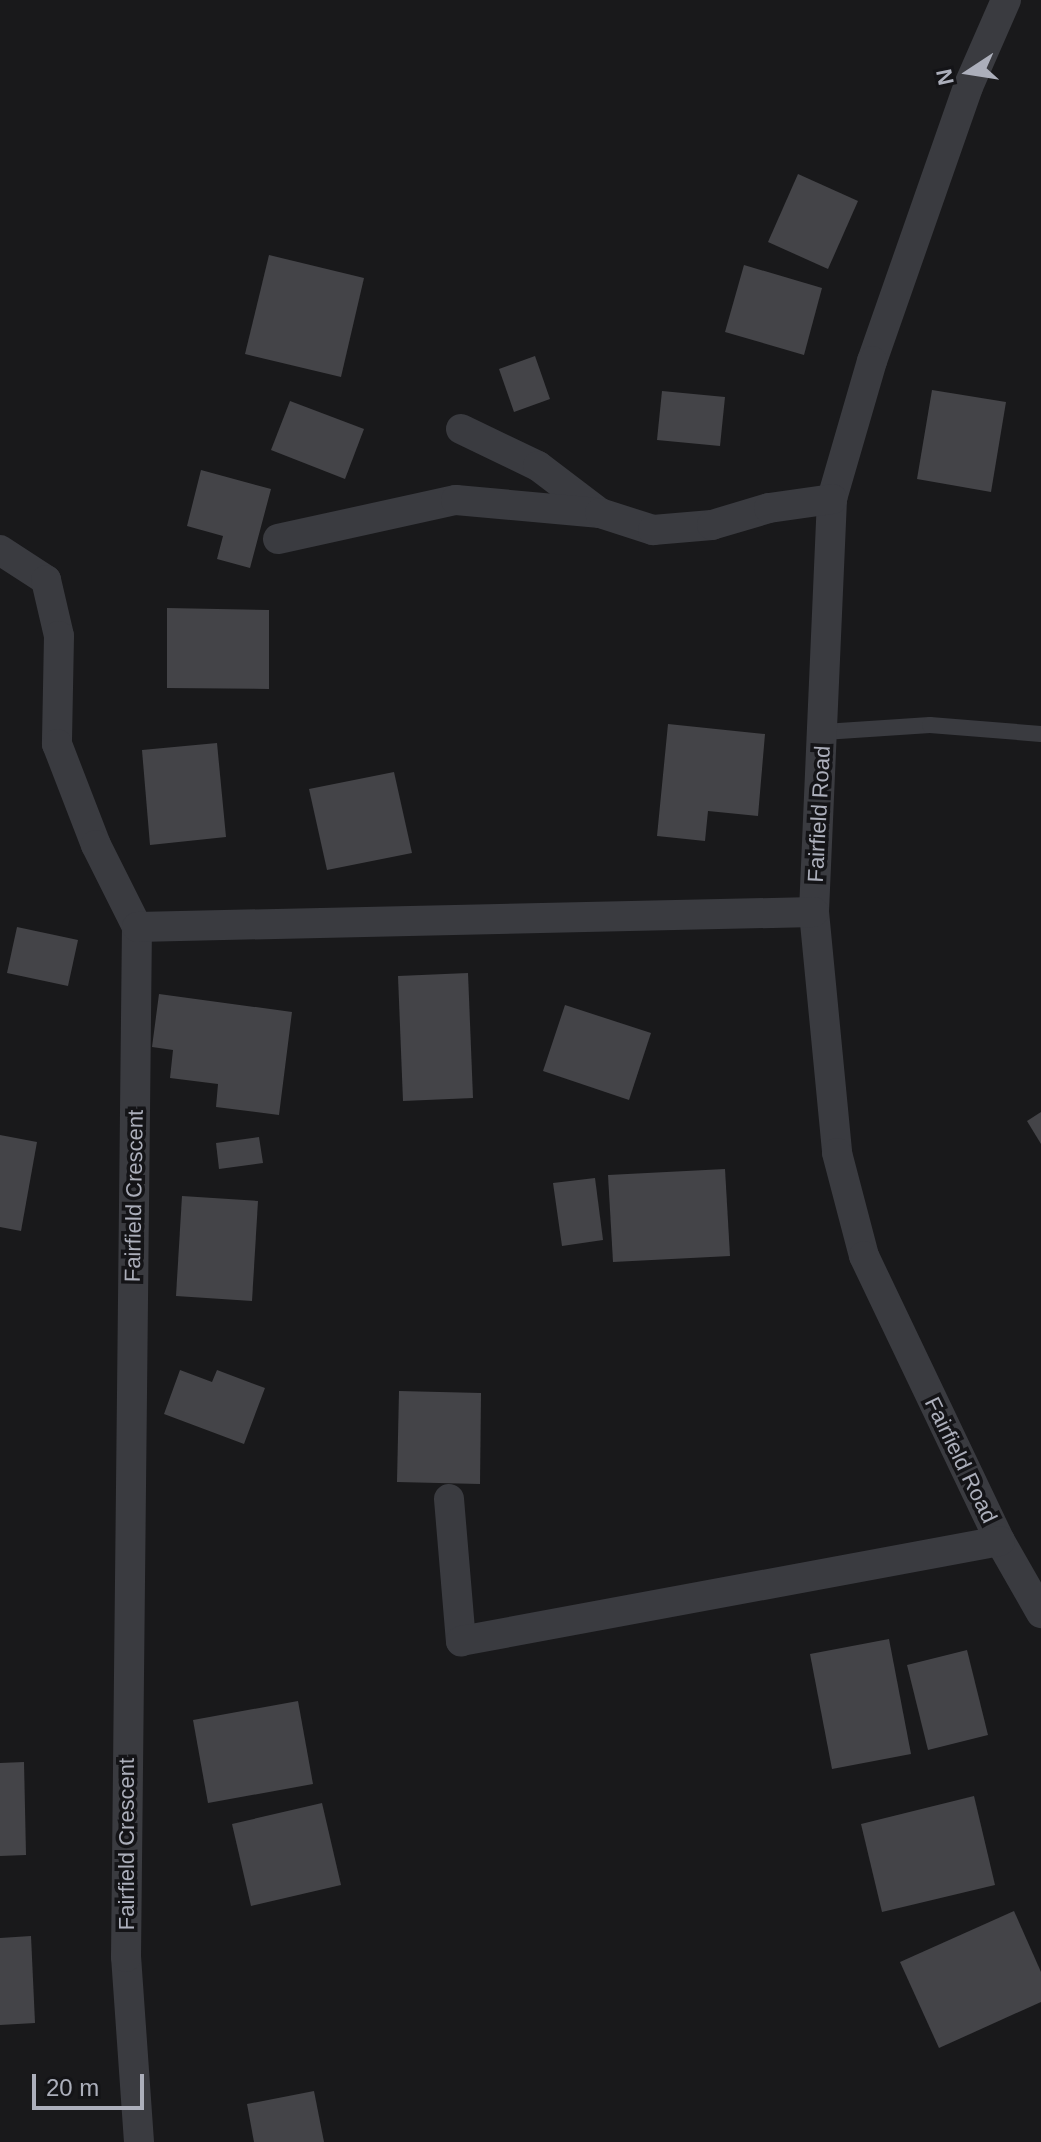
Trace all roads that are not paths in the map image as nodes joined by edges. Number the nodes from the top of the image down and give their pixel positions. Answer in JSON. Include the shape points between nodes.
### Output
{"nodes":[{"id":1,"x":1006,"y":0,"type":"edge"},
{"id":2,"x":461,"y":429,"type":"dead end"},
{"id":3,"x":832,"y":499,"type":"junction"},
{"id":4,"x":600,"y":513,"type":"junction"},
{"id":5,"x":278,"y":539,"type":"dead end"},
{"id":6,"x":0,"y":550,"type":"edge"},
{"id":7,"x":824,"y":732,"type":"junction"},
{"id":8,"x":1041,"y":734,"type":"edge"},
{"id":9,"x":814,"y":912,"type":"junction"},
{"id":10,"x":137,"y":927,"type":"junction"},
{"id":11,"x":449,"y":1499,"type":"dead end"},
{"id":12,"x":1000,"y":1541,"type":"junction"},
{"id":13,"x":1041,"y":1613,"type":"edge"},
{"id":14,"x":139,"y":2142,"type":"edge"}],
"edges":[{"from":1,"to":3,"type":"street","name":"Fairfield Road","via":[[968,87],[872,361]]},
{"from":2,"to":4,"type":"street","via":[[538,466]]},
{"from":3,"to":4,"type":"street","via":[[769,508],[712,525],[653,530]]},
{"from":3,"to":7,"type":"street","name":"Fairfield Road"},
{"from":4,"to":5,"type":"street","via":[[456,500]]},
{"from":6,"to":10,"type":"street","via":[[46,580],[59,636],[57,744],[96,845]]},
{"from":7,"to":8,"type":"lane","via":[[930,725]]},
{"from":7,"to":9,"type":"street","name":"Fairfield Road"},
{"from":9,"to":10,"type":"street"},
{"from":9,"to":12,"type":"street","name":"Fairfield Road","via":[[837,1153],[864,1256]]},
{"from":10,"to":14,"type":"street","name":"Fairfield Crescent","via":[[126,1957]]},
{"from":11,"to":12,"type":"street","via":[[461,1641]]},
{"from":12,"to":13,"type":"street","name":"Fairfield Road"}]}
